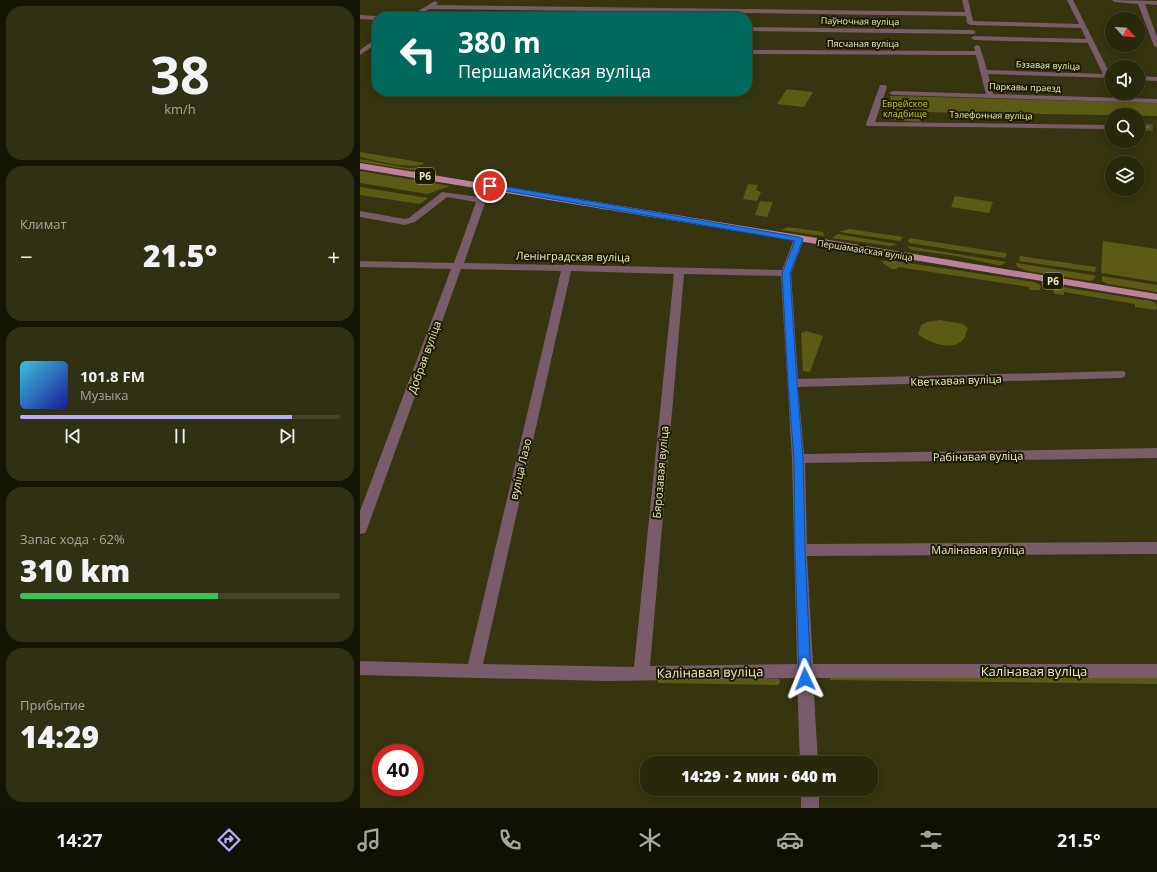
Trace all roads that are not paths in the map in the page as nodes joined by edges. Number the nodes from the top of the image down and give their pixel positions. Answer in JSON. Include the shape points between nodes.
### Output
{"nodes":[{"id":1,"x":439,"y":0,"type":"edge"},
{"id":2,"x":965,"y":0,"type":"edge"},
{"id":3,"x":1070,"y":0,"type":"edge"},
{"id":4,"x":1115,"y":0,"type":"edge"},
{"id":5,"x":1140,"y":1,"type":"edge"},
{"id":6,"x":1157,"y":3,"type":"edge"},
{"id":7,"x":428,"y":7,"type":"junction"},
{"id":8,"x":420,"y":12,"type":"edge"},
{"id":9,"x":968,"y":14,"type":"junction"},
{"id":10,"x":360,"y":17,"type":"edge"},
{"id":11,"x":372,"y":18,"type":"edge"},
{"id":12,"x":970,"y":23,"type":"junction"},
{"id":13,"x":1084,"y":26,"type":"junction"},
{"id":14,"x":752,"y":29,"type":"edge"},
{"id":15,"x":973,"y":35,"type":"junction"},
{"id":16,"x":1091,"y":41,"type":"junction"},
{"id":17,"x":1157,"y":46,"type":"edge"},
{"id":18,"x":364,"y":47,"type":"edge"},
{"id":19,"x":752,"y":52,"type":"edge"},
{"id":20,"x":360,"y":53,"type":"edge"},
{"id":21,"x":978,"y":53,"type":"junction"},
{"id":22,"x":1105,"y":67,"type":"edge"},
{"id":23,"x":984,"y":72,"type":"junction"},
{"id":24,"x":1105,"y":76,"type":"edge"},
{"id":25,"x":1145,"y":78,"type":"edge"},
{"id":26,"x":1157,"y":79,"type":"edge"},
{"id":27,"x":883,"y":87,"type":"dead end"},
{"id":28,"x":892,"y":94,"type":"dead end"},
{"id":29,"x":990,"y":96,"type":"junction"},
{"id":30,"x":1157,"y":101,"type":"edge"},
{"id":31,"x":1105,"y":127,"type":"edge"},
{"id":32,"x":360,"y":166,"type":"edge"},
{"id":33,"x":490,"y":186,"type":"junction"},
{"id":34,"x":481,"y":200,"type":"junction"},
{"id":35,"x":360,"y":214,"type":"edge"},
{"id":36,"x":799,"y":239,"type":"junction"},
{"id":37,"x":360,"y":264,"type":"edge"},
{"id":38,"x":457,"y":266,"type":"junction"},
{"id":39,"x":567,"y":268,"type":"junction"},
{"id":40,"x":679,"y":270,"type":"junction"},
{"id":41,"x":786,"y":273,"type":"junction"},
{"id":42,"x":1157,"y":297,"type":"edge"},
{"id":43,"x":1120,"y":374,"type":"dead end"},
{"id":44,"x":792,"y":383,"type":"junction"},
{"id":45,"x":1157,"y":453,"type":"edge"},
{"id":46,"x":798,"y":459,"type":"junction"},
{"id":47,"x":360,"y":529,"type":"edge"},
{"id":48,"x":1157,"y":548,"type":"edge"},
{"id":49,"x":800,"y":550,"type":"junction"},
{"id":50,"x":360,"y":668,"type":"edge"},
{"id":51,"x":474,"y":670,"type":"junction"},
{"id":52,"x":805,"y":670,"type":"junction"},
{"id":53,"x":1157,"y":671,"type":"edge"},
{"id":54,"x":641,"y":674,"type":"junction"},
{"id":55,"x":809,"y":756,"type":"edge"},
{"id":56,"x":810,"y":796,"type":"edge"},
{"id":57,"x":810,"y":808,"type":"edge"}],
"edges":[{"from":1,"to":7,"type":"street"},
{"from":2,"to":9,"type":"street"},
{"from":3,"to":13,"type":"street"},
{"from":4,"to":5,"type":"street"},
{"from":5,"to":6,"type":"street"},
{"from":5,"to":17,"type":"street"},
{"from":7,"to":8,"type":"street"},
{"from":7,"to":9,"type":"street"},
{"from":9,"to":12,"type":"street"},
{"from":10,"to":11,"type":"street"},
{"from":12,"to":13,"type":"street"},
{"from":12,"to":15,"type":"street"},
{"from":13,"to":16,"type":"street"},
{"from":14,"to":15,"type":"street","name":"Паўночная вуліца"},
{"from":15,"to":16,"type":"street","name":"Паўночная вуліца"},
{"from":15,"to":21,"type":"street"},
{"from":16,"to":22,"type":"street"},
{"from":18,"to":20,"type":"street"},
{"from":19,"to":21,"type":"street","name":"Пясчаная вуліца"},
{"from":21,"to":23,"type":"street"},
{"from":23,"to":24,"type":"street","name":"Бэзавая вуліца"},
{"from":23,"to":29,"type":"street"},
{"from":25,"to":26,"type":"street"},
{"from":27,"to":31,"type":"street","name":"Тэлефонная вуліца","via":[[870,124]]},
{"from":28,"to":29,"type":"street","name":"Паркавы праезд"},
{"from":29,"to":30,"type":"street","name":"Паркавы праезд"},
{"from":32,"to":33,"type":"main road","name":"Першамайская вуліца","number":"Р6"},
{"from":33,"to":34,"type":"street","name":"Добрая вуліца"},
{"from":33,"to":36,"type":"main road","name":"Першамайская вуліца","number":"Р6"},
{"from":34,"to":35,"type":"street","via":[[445,194],[406,222]]},
{"from":34,"to":38,"type":"street","name":"Добрая вуліца"},
{"from":36,"to":41,"type":"street"},
{"from":36,"to":42,"type":"main road","name":"Першамайская вуліца","number":"Р6"},
{"from":37,"to":38,"type":"street","name":"Ленінградская вуліца"},
{"from":38,"to":39,"type":"street","name":"Ленінградская вуліца"},
{"from":38,"to":47,"type":"street","name":"Добрая вуліца"},
{"from":39,"to":40,"type":"street","name":"Ленінградская вуліца"},
{"from":39,"to":51,"type":"street","name":"вуліца Лазо"},
{"from":40,"to":41,"type":"street","name":"Ленінградская вуліца"},
{"from":40,"to":54,"type":"street","name":"Бярозавая вуліца"},
{"from":41,"to":44,"type":"street"},
{"from":43,"to":44,"type":"street","name":"Кветкавая вуліца"},
{"from":44,"to":46,"type":"street"},
{"from":45,"to":46,"type":"street","name":"Рабінавая вуліца"},
{"from":46,"to":49,"type":"street"},
{"from":48,"to":49,"type":"street","name":"Малінавая вуліца"},
{"from":49,"to":52,"type":"street"},
{"from":50,"to":51,"type":"street","name":"Калінавая вуліца"},
{"from":51,"to":54,"type":"street","name":"Калінавая вуліца"},
{"from":52,"to":53,"type":"street","name":"Калінавая вуліца"},
{"from":52,"to":54,"type":"street","name":"Калінавая вуліца"},
{"from":52,"to":55,"type":"street"},
{"from":56,"to":57,"type":"street"}]}
